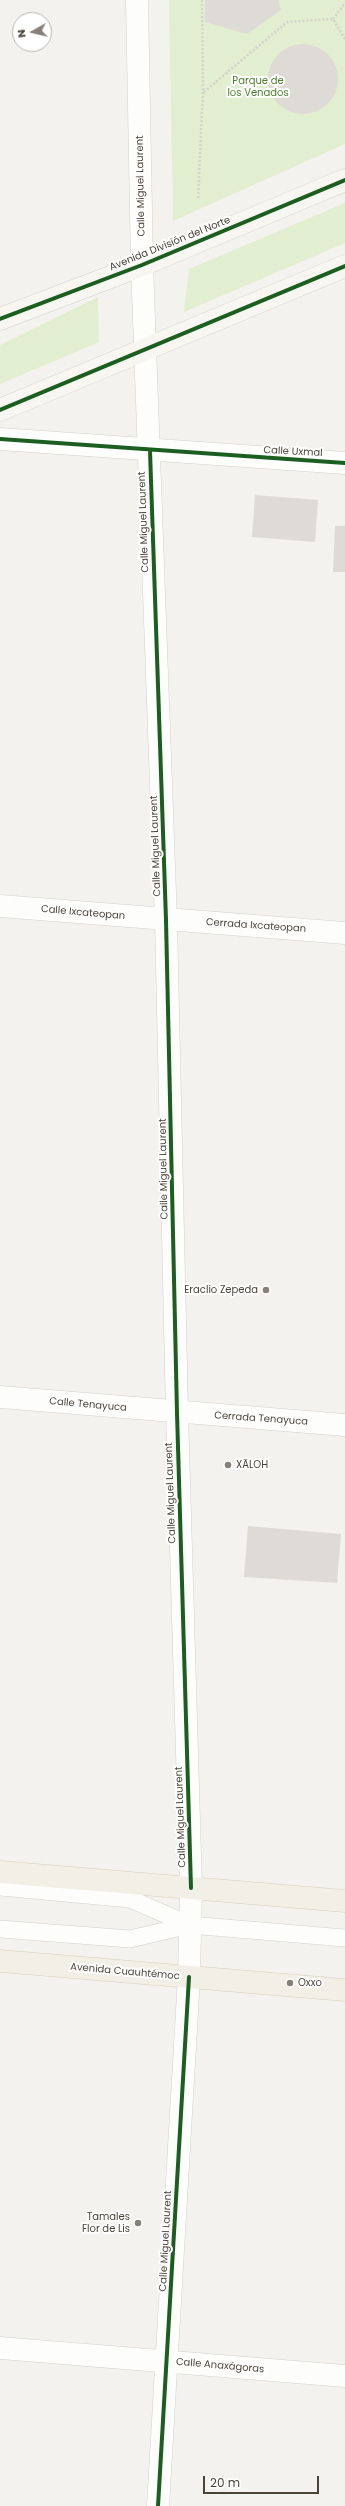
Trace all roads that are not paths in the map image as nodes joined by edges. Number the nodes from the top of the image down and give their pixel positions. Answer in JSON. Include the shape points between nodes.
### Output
{"nodes":[{"id":1,"x":137,"y":0,"type":"edge"},
{"id":2,"x":345,"y":180,"type":"edge"},
{"id":3,"x":142,"y":265,"type":"junction"},
{"id":4,"x":345,"y":266,"type":"edge"},
{"id":5,"x":0,"y":320,"type":"edge"},
{"id":6,"x":147,"y":350,"type":"junction"},
{"id":7,"x":0,"y":410,"type":"edge"},
{"id":8,"x":0,"y":439,"type":"edge"},
{"id":9,"x":150,"y":451,"type":"junction"},
{"id":10,"x":345,"y":463,"type":"edge"},
{"id":11,"x":0,"y":906,"type":"edge"},
{"id":12,"x":166,"y":920,"type":"junction"},
{"id":13,"x":345,"y":933,"type":"edge"},
{"id":14,"x":0,"y":1397,"type":"edge"},
{"id":15,"x":177,"y":1413,"type":"junction"},
{"id":16,"x":345,"y":1425,"type":"edge"},
{"id":17,"x":0,"y":1872,"type":"edge"},
{"id":18,"x":0,"y":1888,"type":"edge"},
{"id":19,"x":191,"y":1888,"type":"junction"},
{"id":20,"x":345,"y":1901,"type":"edge"},
{"id":21,"x":190,"y":1925,"type":"junction"},
{"id":22,"x":0,"y":1928,"type":"edge"},
{"id":23,"x":345,"y":1938,"type":"edge"},
{"id":24,"x":0,"y":1961,"type":"edge"},
{"id":25,"x":189,"y":1978,"type":"junction"},
{"id":26,"x":345,"y":1990,"type":"edge"},
{"id":27,"x":0,"y":2348,"type":"edge"},
{"id":28,"x":167,"y":2362,"type":"junction"},
{"id":29,"x":345,"y":2376,"type":"edge"},
{"id":30,"x":158,"y":2506,"type":"edge"}],
"edges":[{"from":1,"to":3,"type":"street","name":"Calle Miguel Laurent"},
{"from":2,"to":3,"type":"main road","name":"Avenida División del Norte"},
{"from":3,"to":5,"type":"main road","name":"Avenida División del Norte"},
{"from":3,"to":6,"type":"street","name":"Calle Miguel Laurent"},
{"from":4,"to":6,"type":"main road"},
{"from":6,"to":7,"type":"main road"},
{"from":6,"to":9,"type":"street","name":"Calle Miguel Laurent"},
{"from":8,"to":9,"type":"street","name":"Calle Uxmal"},
{"from":9,"to":10,"type":"street","name":"Calle Uxmal"},
{"from":9,"to":12,"type":"street","name":"Calle Miguel Laurent"},
{"from":11,"to":12,"type":"street","name":"Calle Ixcateopan"},
{"from":12,"to":13,"type":"street","name":"Cerrada Ixcateopan"},
{"from":12,"to":15,"type":"street","name":"Calle Miguel Laurent"},
{"from":14,"to":15,"type":"street","name":"Calle Tenayuca"},
{"from":15,"to":16,"type":"street","name":"Cerrada Tenayuca"},
{"from":15,"to":19,"type":"street","name":"Calle Miguel Laurent"},
{"from":17,"to":19,"type":"main road"},
{"from":18,"to":21,"type":"lane","via":[[130,1899]]},
{"from":19,"to":20,"type":"main road"},
{"from":19,"to":21,"type":"street","name":"Calle Miguel Laurent"},
{"from":21,"to":22,"type":"lane","via":[[130,1939]]},
{"from":21,"to":23,"type":"lane"},
{"from":21,"to":25,"type":"street","name":"Calle Miguel Laurent"},
{"from":24,"to":25,"type":"main road","name":"Avenida Cuauhtémoc"},
{"from":25,"to":26,"type":"main road","name":"Avenida Cuauhtémoc"},
{"from":25,"to":28,"type":"street","name":"Calle Miguel Laurent"},
{"from":27,"to":28,"type":"street","name":"Calle Anaxágoras"},
{"from":28,"to":29,"type":"street","name":"Calle Anaxágoras"},
{"from":28,"to":30,"type":"street","name":"Calle Miguel Laurent"}]}
